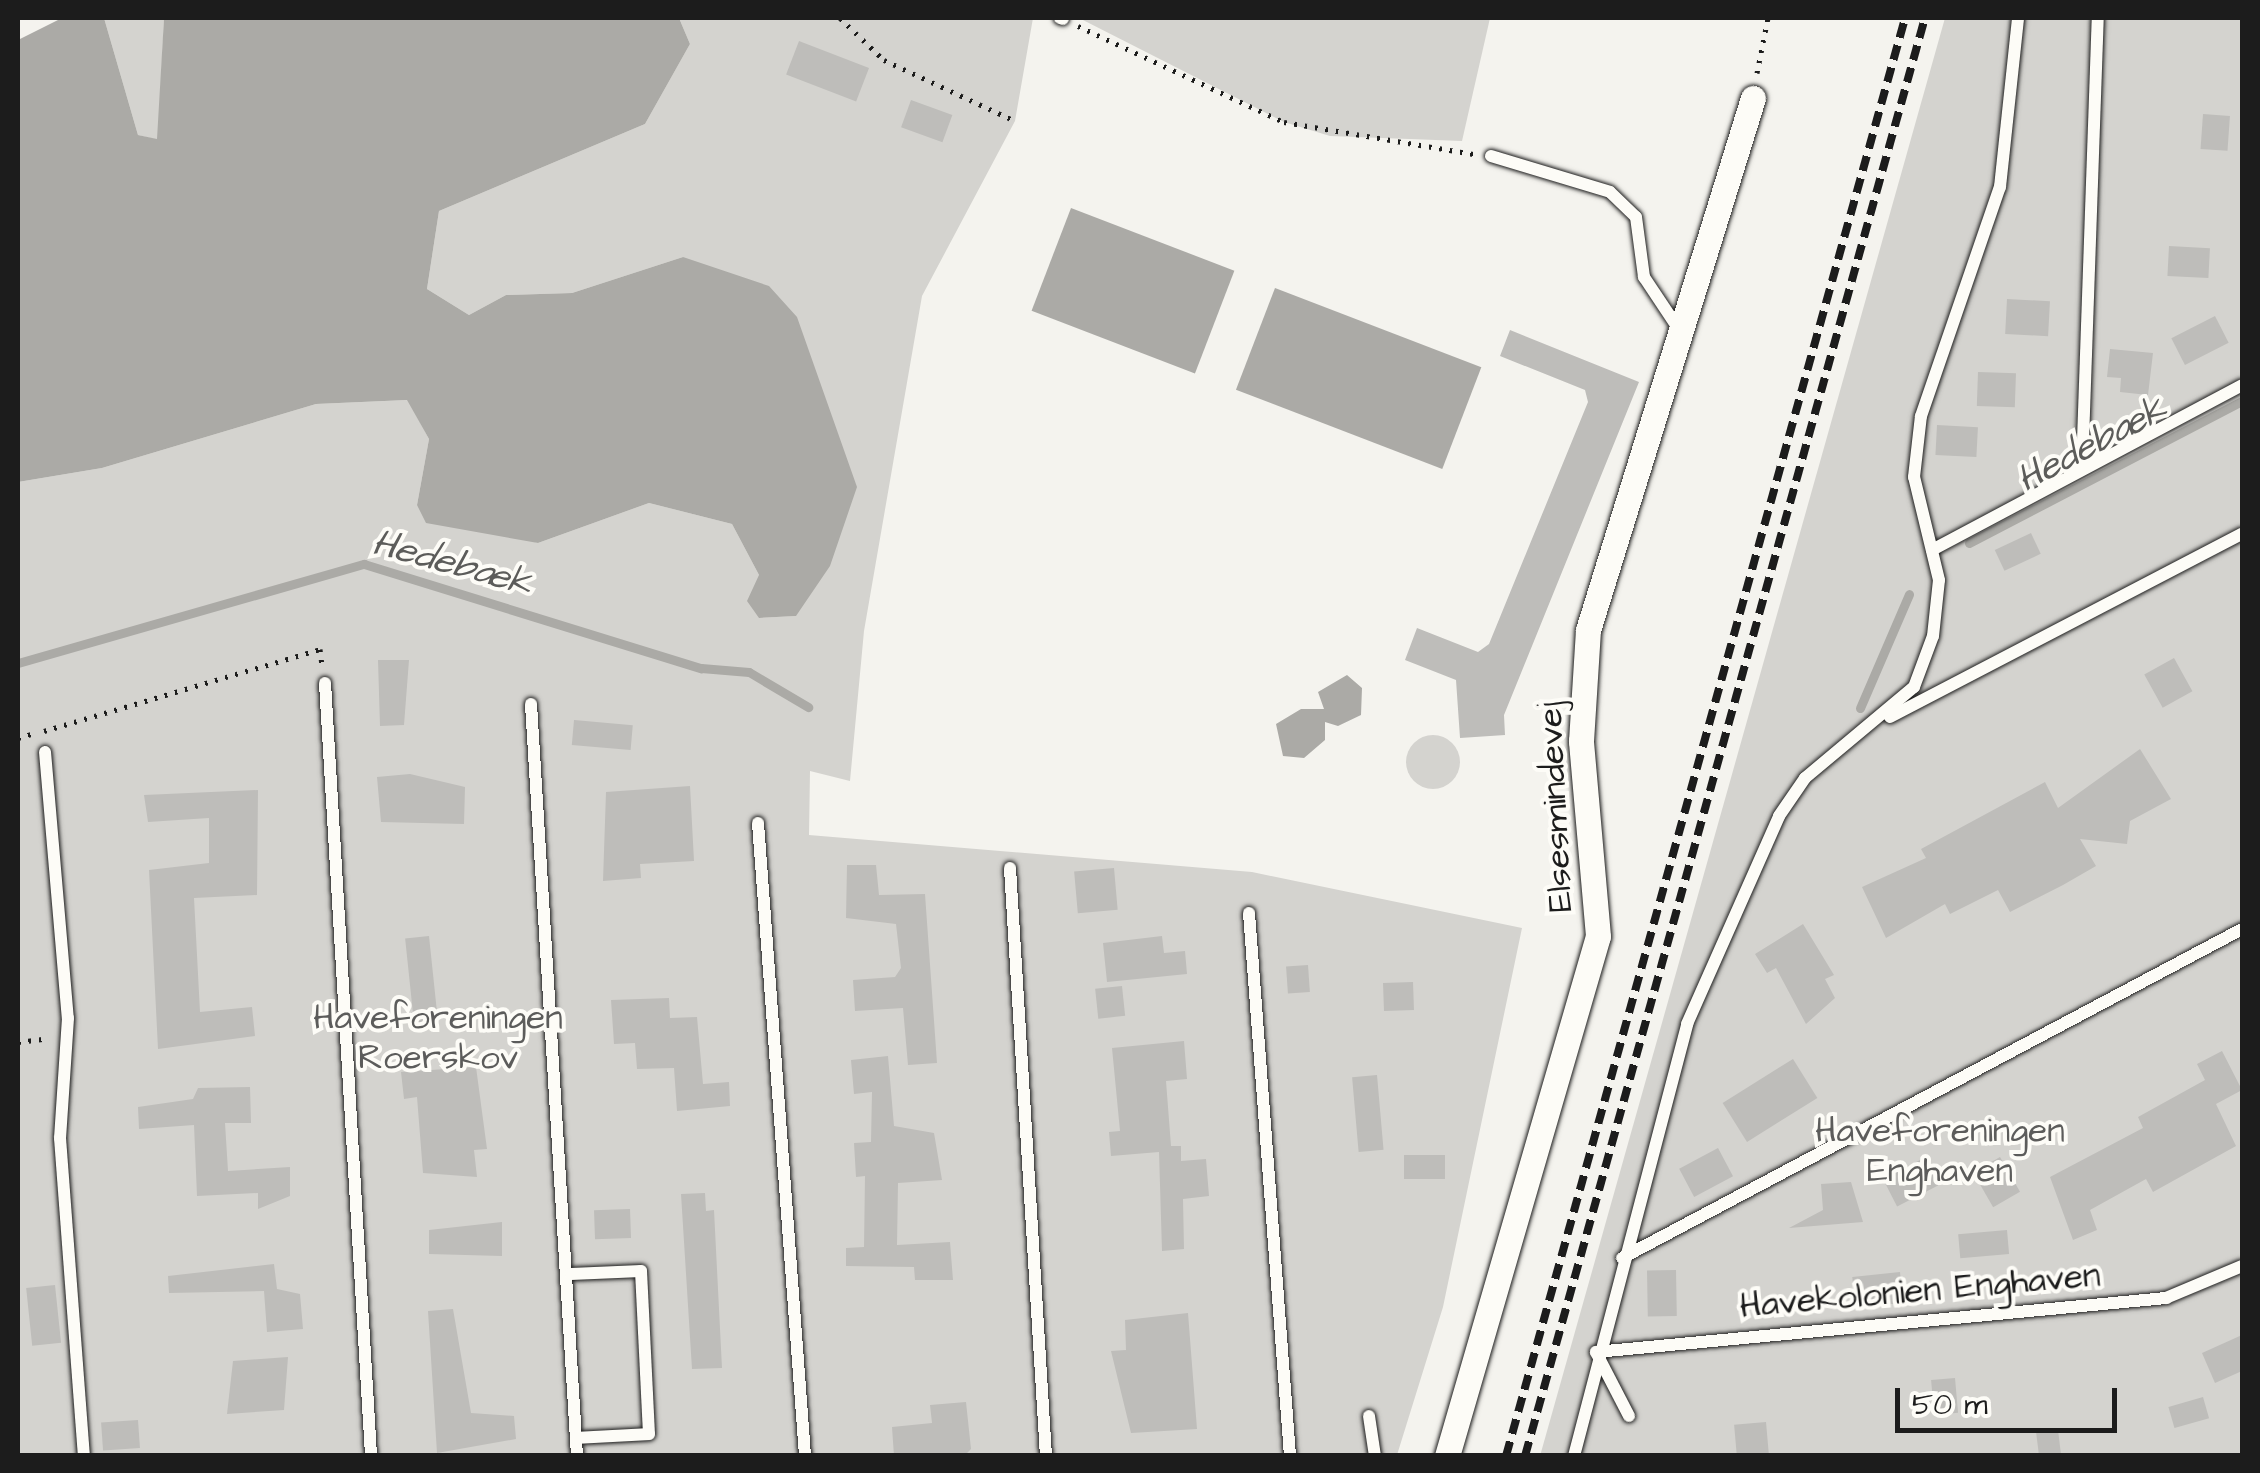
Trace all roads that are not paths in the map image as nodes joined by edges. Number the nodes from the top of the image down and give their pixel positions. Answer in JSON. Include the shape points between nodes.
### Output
{"nodes":[{"id":1,"x":2018,"y":18,"type":"edge"},
{"id":2,"x":2098,"y":18,"type":"edge"},
{"id":3,"x":1753,"y":98,"type":"road end"},
{"id":4,"x":1491,"y":156,"type":"road end"},
{"id":5,"x":1680,"y":331,"type":"junction"},
{"id":6,"x":2242,"y":385,"type":"edge"},
{"id":7,"x":2082,"y":469,"type":"junction"},
{"id":8,"x":2242,"y":534,"type":"edge"},
{"id":9,"x":1932,"y":550,"type":"junction"},
{"id":10,"x":324,"y":683,"type":"road end"},
{"id":11,"x":531,"y":704,"type":"dead end"},
{"id":12,"x":1877,"y":723,"type":"junction"},
{"id":13,"x":45,"y":752,"type":"dead end"},
{"id":14,"x":758,"y":823,"type":"dead end"},
{"id":15,"x":1010,"y":868,"type":"dead end"},
{"id":16,"x":1250,"y":913,"type":"dead end"},
{"id":17,"x":2242,"y":929,"type":"edge"},
{"id":18,"x":1622,"y":1258,"type":"junction"},
{"id":19,"x":2242,"y":1266,"type":"edge"},
{"id":20,"x":571,"y":1274,"type":"junction"},
{"id":21,"x":1596,"y":1352,"type":"junction"},
{"id":22,"x":1369,"y":1416,"type":"dead end"},
{"id":23,"x":1628,"y":1416,"type":"dead end"},
{"id":24,"x":576,"y":1438,"type":"junction"},
{"id":25,"x":84,"y":1456,"type":"edge"},
{"id":26,"x":371,"y":1456,"type":"edge"},
{"id":27,"x":577,"y":1456,"type":"edge"},
{"id":28,"x":806,"y":1456,"type":"edge"},
{"id":29,"x":1046,"y":1456,"type":"edge"},
{"id":30,"x":1290,"y":1456,"type":"edge"},
{"id":31,"x":1374,"y":1456,"type":"edge"},
{"id":32,"x":1447,"y":1456,"type":"edge"},
{"id":33,"x":1574,"y":1456,"type":"edge"}],
"edges":[{"from":1,"to":9,"type":"lane","via":[[2000,187],[1920,416],[1914,477]]},
{"from":2,"to":7,"type":"lane"},
{"from":3,"to":5,"type":"street","name":"Elsesmindevej"},
{"from":4,"to":5,"type":"lane","via":[[1610,192],[1636,217],[1644,277]]},
{"from":5,"to":32,"type":"street","name":"Elsesmindevej","via":[[1588,630],[1581,740],[1598,936]]},
{"from":6,"to":7,"type":"lane"},
{"from":7,"to":9,"type":"lane"},
{"from":8,"to":12,"type":"lane"},
{"from":9,"to":12,"type":"lane","via":[[1933,636],[1914,687]]},
{"from":10,"to":26,"type":"lane"},
{"from":11,"to":20,"type":"lane"},
{"from":12,"to":18,"type":"lane","via":[[1805,778],[1779,816],[1687,1024]]},
{"from":13,"to":25,"type":"lane","via":[[66,1038],[61,1158]]},
{"from":14,"to":28,"type":"lane"},
{"from":15,"to":29,"type":"lane"},
{"from":16,"to":30,"type":"lane"},
{"from":17,"to":18,"type":"lane"},
{"from":18,"to":21,"type":"lane"},
{"from":19,"to":21,"type":"lane","name":"Havekolonien Enghaven","via":[[2166,1298]]},
{"from":20,"to":24,"type":"lane"},
{"from":20,"to":24,"type":"lane","via":[[641,1271],[649,1434]]},
{"from":21,"to":23,"type":"lane"},
{"from":21,"to":33,"type":"lane"},
{"from":22,"to":31,"type":"lane"},
{"from":24,"to":27,"type":"lane"}]}
